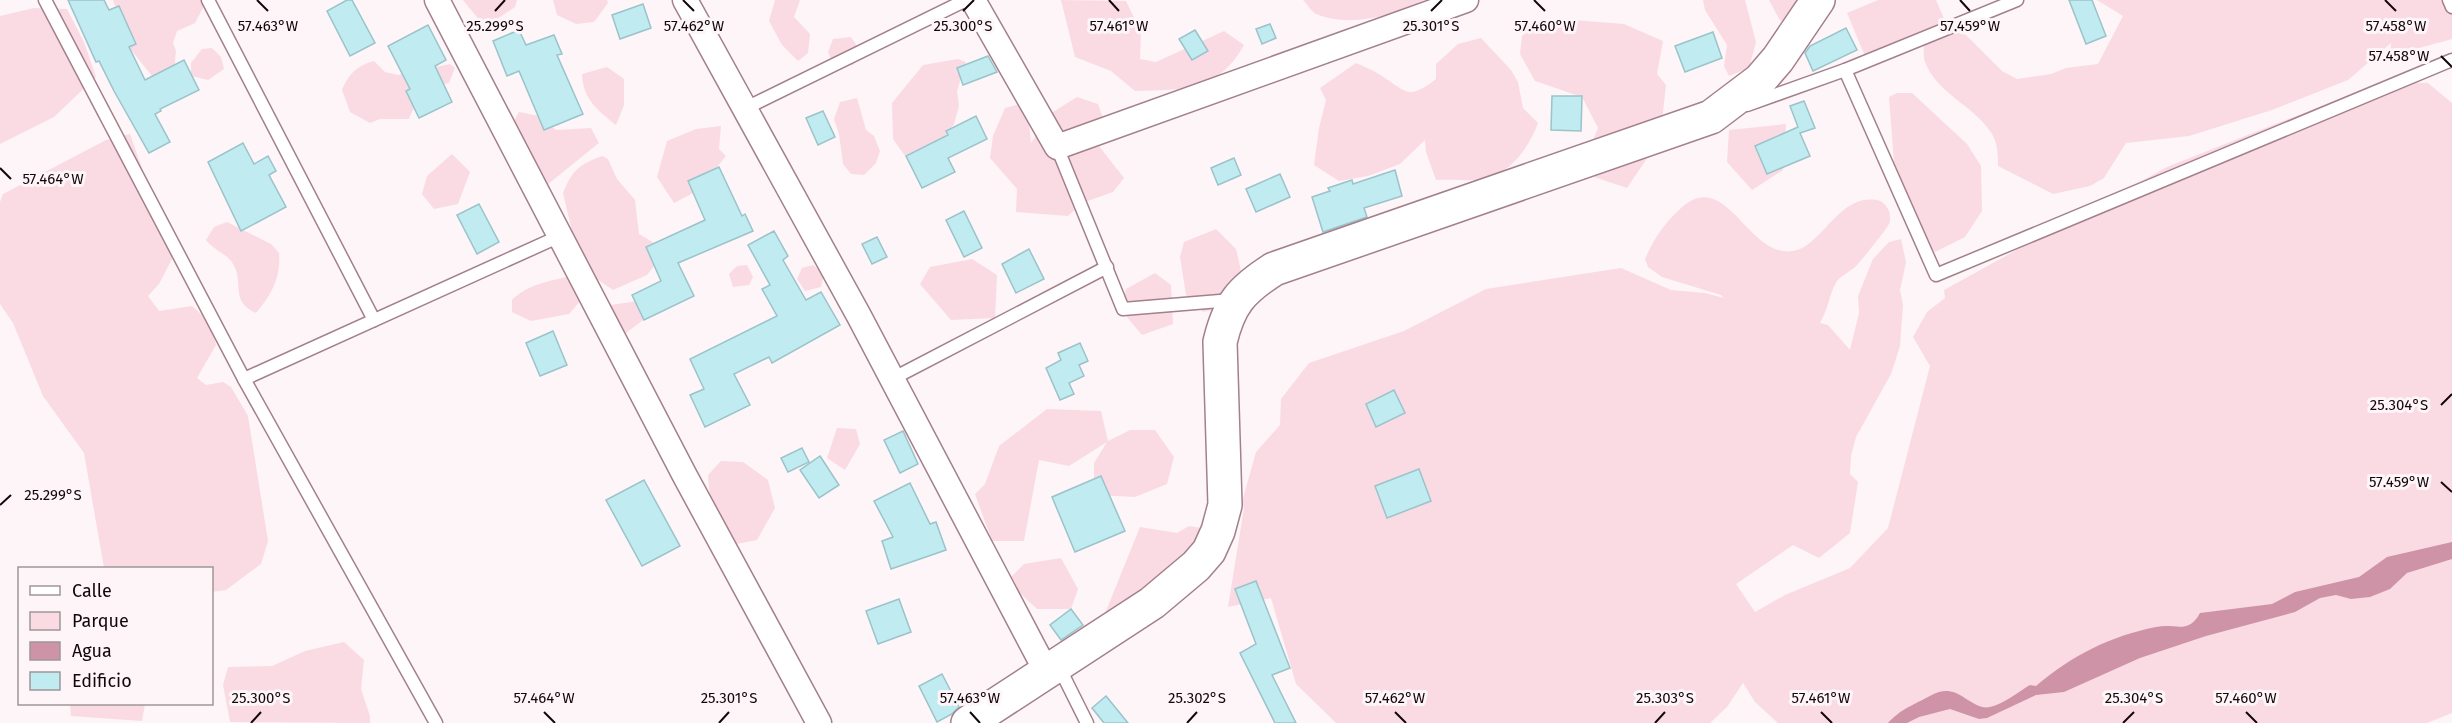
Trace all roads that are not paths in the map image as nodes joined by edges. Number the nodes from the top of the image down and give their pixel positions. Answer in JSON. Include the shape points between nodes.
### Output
{"nodes":[{"id":1,"x":45,"y":0,"type":"edge"},
{"id":2,"x":208,"y":0,"type":"edge"},
{"id":3,"x":437,"y":0,"type":"edge"},
{"id":4,"x":685,"y":0,"type":"edge"},
{"id":5,"x":966,"y":0,"type":"edge"},
{"id":6,"x":972,"y":0,"type":"edge"},
{"id":7,"x":1466,"y":0,"type":"edge"},
{"id":8,"x":1818,"y":0,"type":"edge"},
{"id":9,"x":2017,"y":0,"type":"edge"},
{"id":10,"x":2448,"y":0,"type":"edge"},
{"id":11,"x":2452,"y":7,"type":"edge"},
{"id":12,"x":2452,"y":60,"type":"edge"},
{"id":13,"x":1845,"y":70,"type":"junction"},
{"id":14,"x":746,"y":108,"type":"junction"},
{"id":15,"x":1711,"y":117,"type":"junction"},
{"id":16,"x":1057,"y":147,"type":"junction"},
{"id":17,"x":560,"y":236,"type":"junction"},
{"id":18,"x":1107,"y":267,"type":"junction"},
{"id":19,"x":1235,"y":300,"type":"junction"},
{"id":20,"x":374,"y":320,"type":"junction"},
{"id":21,"x":244,"y":379,"type":"junction"},
{"id":22,"x":892,"y":379,"type":"junction"},
{"id":23,"x":1052,"y":668,"type":"junction"},
{"id":24,"x":972,"y":722,"type":"edge"},
{"id":25,"x":436,"y":723,"type":"edge"},
{"id":26,"x":819,"y":723,"type":"edge"},
{"id":27,"x":1087,"y":723,"type":"edge"}],
"edges":[{"from":1,"to":21,"type":"lane"},
{"from":2,"to":20,"type":"lane"},
{"from":3,"to":17,"type":"street"},
{"from":4,"to":14,"type":"street"},
{"from":5,"to":14,"type":"lane"},
{"from":6,"to":16,"type":"street"},
{"from":7,"to":16,"type":"street"},
{"from":8,"to":15,"type":"main road","via":[[1760,80]]},
{"from":9,"to":13,"type":"lane"},
{"from":10,"to":11,"type":"lane"},
{"from":12,"to":13,"type":"lane","via":[[1936,275]]},
{"from":13,"to":15,"type":"lane"},
{"from":14,"to":22,"type":"street"},
{"from":15,"to":19,"type":"main road","via":[[1274,268]]},
{"from":16,"to":18,"type":"lane"},
{"from":17,"to":20,"type":"lane"},
{"from":17,"to":26,"type":"street"},
{"from":18,"to":19,"type":"lane","via":[[1123,309]]},
{"from":18,"to":22,"type":"lane"},
{"from":19,"to":23,"type":"main road","via":[[1220,342],[1225,505],[1209,551],[1152,603]]},
{"from":20,"to":21,"type":"lane"},
{"from":21,"to":25,"type":"lane"},
{"from":22,"to":23,"type":"street"},
{"from":23,"to":24,"type":"main road"},
{"from":23,"to":27,"type":"lane"}]}
